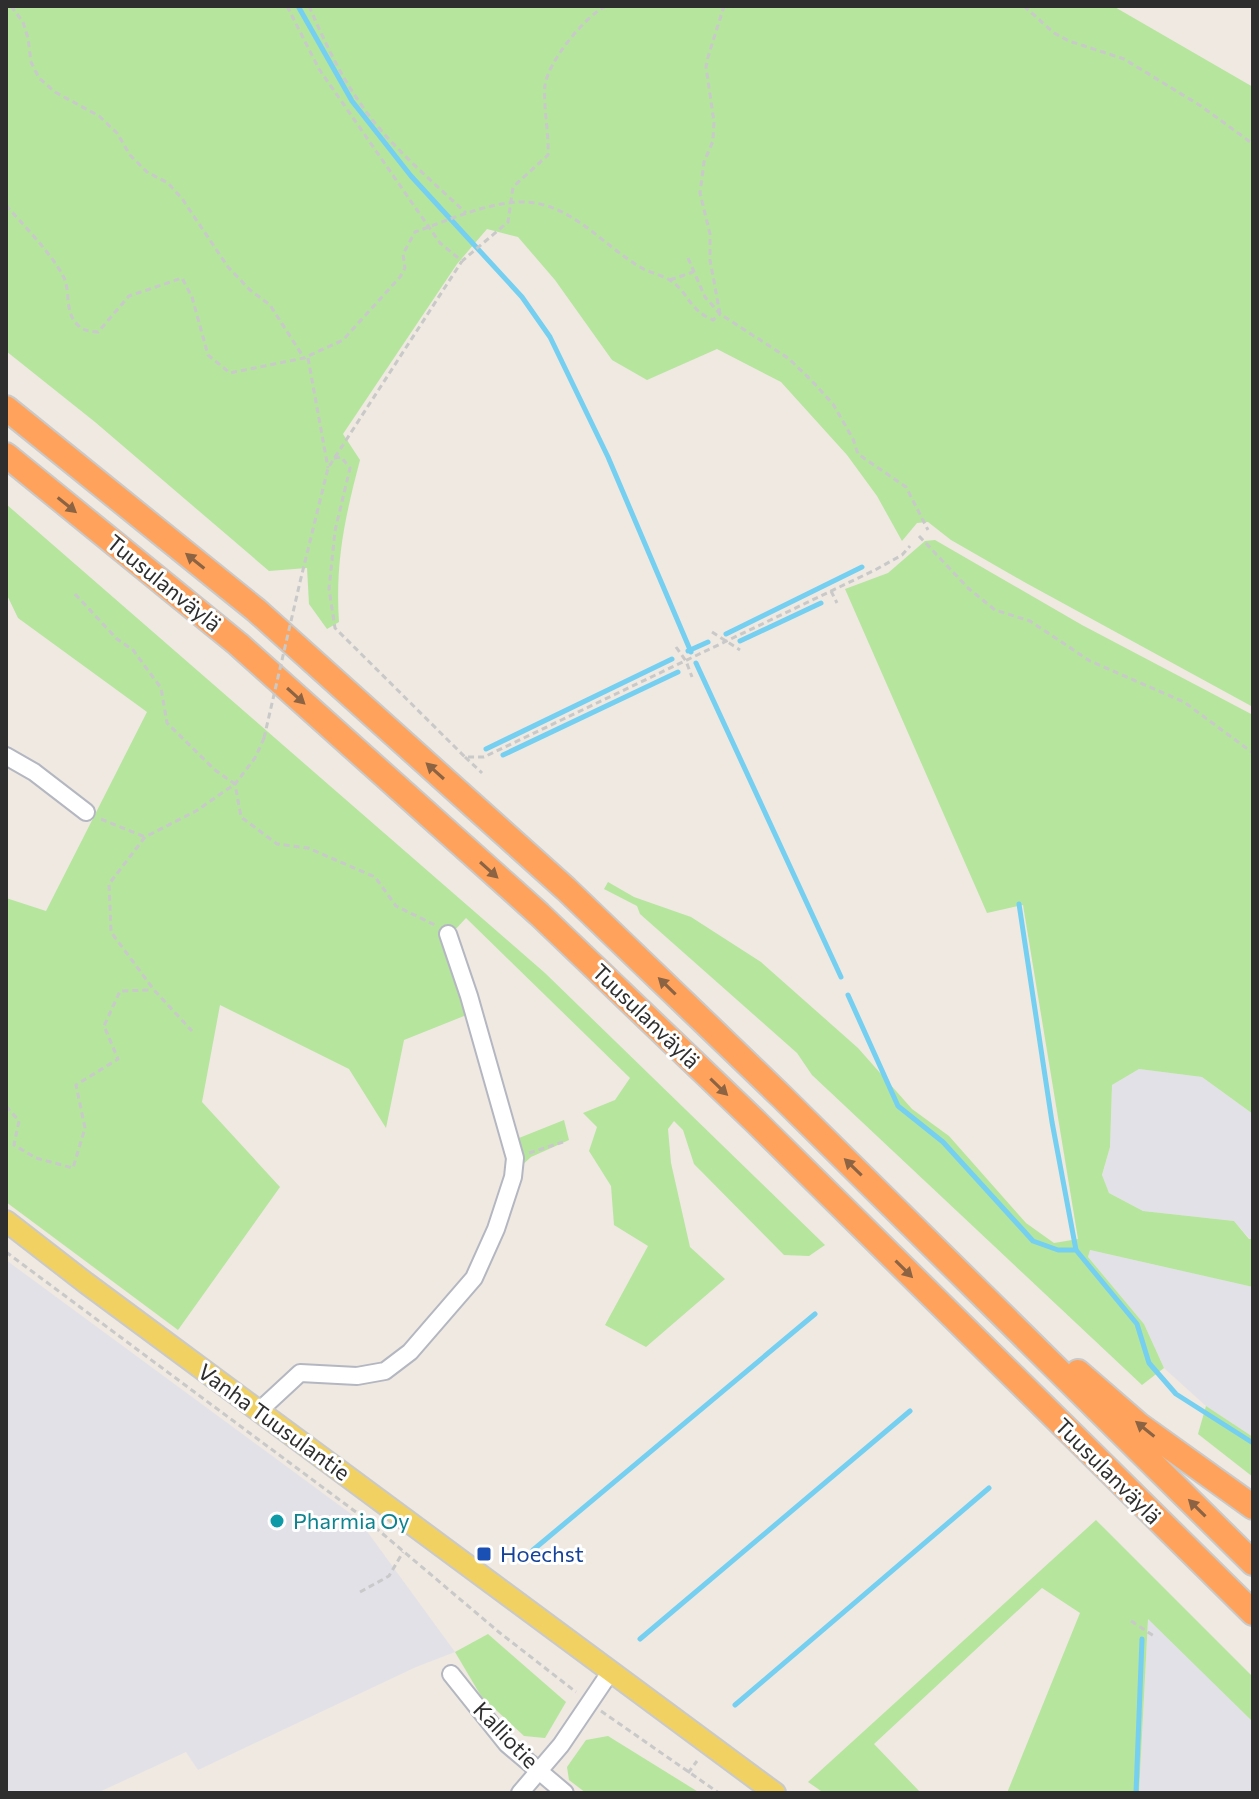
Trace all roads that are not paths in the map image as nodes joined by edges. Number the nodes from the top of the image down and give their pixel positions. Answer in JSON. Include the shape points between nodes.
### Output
{"nodes":[{"id":1,"x":6,"y":408,"type":"edge"},
{"id":2,"x":6,"y":455,"type":"edge"},
{"id":3,"x":6,"y":756,"type":"edge"},
{"id":4,"x":86,"y":812,"type":"road end"},
{"id":5,"x":448,"y":934,"type":"road end"},
{"id":6,"x":6,"y":1221,"type":"edge"},
{"id":7,"x":1003,"y":1317,"type":"junction"},
{"id":8,"x":259,"y":1411,"type":"junction"},
{"id":9,"x":1253,"y":1507,"type":"edge"},
{"id":10,"x":1196,"y":1558,"type":"junction"},
{"id":11,"x":1253,"y":1563,"type":"edge"},
{"id":12,"x":1253,"y":1613,"type":"edge"},
{"id":13,"x":1253,"y":1622,"type":"edge"},
{"id":14,"x":611,"y":1671,"type":"junction"},
{"id":15,"x":451,"y":1674,"type":"dead end"},
{"id":16,"x":540,"y":1771,"type":"junction"},
{"id":17,"x":520,"y":1793,"type":"edge"},
{"id":18,"x":565,"y":1793,"type":"edge"},
{"id":19,"x":775,"y":1793,"type":"edge"}],
"edges":[{"from":7,"to":1,"type":"highway","name":"Tuusulanväylä","one_way":true,"via":[[566,889],[256,610]]},
{"from":2,"to":10,"type":"highway","name":"Tuusulanväylä","one_way":true,"via":[[238,644],[539,914]]},
{"from":3,"to":4,"type":"street"},
{"from":5,"to":8,"type":"street","via":[[515,1158],[496,1229],[474,1278],[410,1352],[385,1371],[357,1376],[300,1373]]},
{"from":6,"to":8,"type":"main road","name":"Vanha Tuusulantie"},
{"from":9,"to":7,"type":"highway","one_way":true},
{"from":11,"to":7,"type":"highway","name":"Tuusulanväylä","one_way":true},
{"from":8,"to":14,"type":"main road","name":"Vanha Tuusulantie"},
{"from":10,"to":12,"type":"highway","name":"Tuusulanväylä"},
{"from":10,"to":13,"type":"highway"},
{"from":14,"to":16,"type":"street"},
{"from":14,"to":19,"type":"main road","name":"Vanha Tuusulantie"},
{"from":15,"to":16,"type":"street","name":"Kalliotie","via":[[507,1744]]},
{"from":16,"to":17,"type":"street"},
{"from":16,"to":18,"type":"street","name":"Kalliotie"}]}
